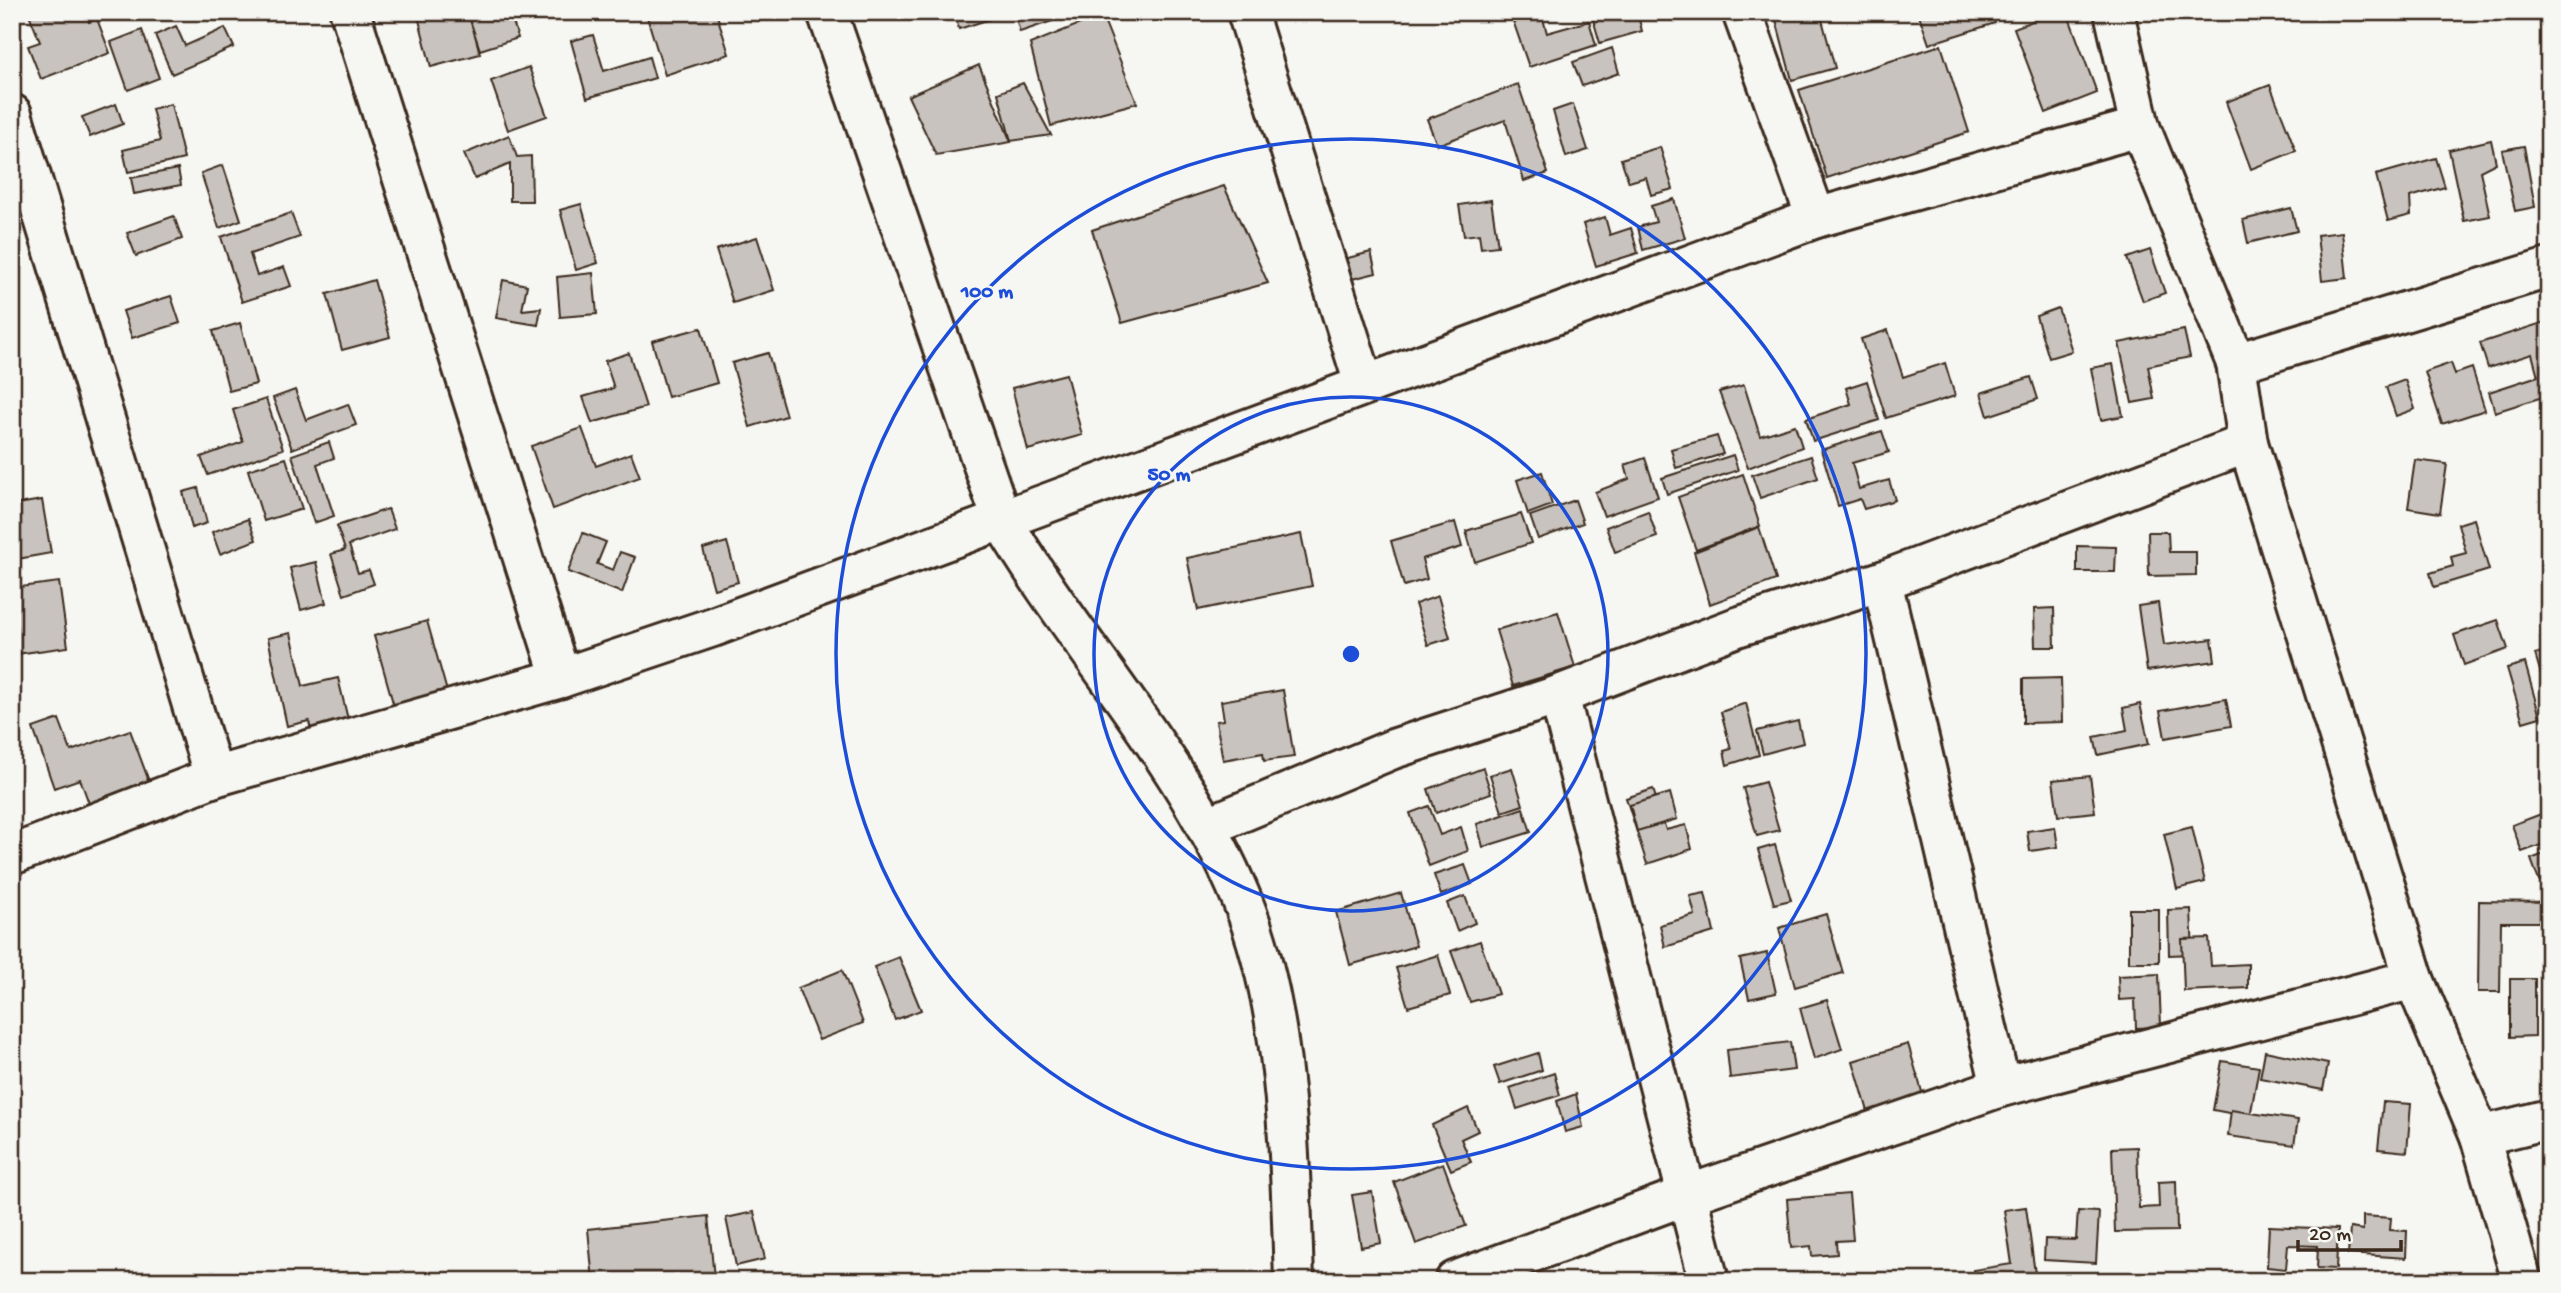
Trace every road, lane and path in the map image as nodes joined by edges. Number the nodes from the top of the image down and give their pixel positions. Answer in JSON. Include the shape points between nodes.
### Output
{"nodes":[{"id":1,"x":350,"y":12,"type":"edge"},
{"id":2,"x":827,"y":12,"type":"edge"},
{"id":3,"x":1247,"y":12,"type":"edge"},
{"id":4,"x":1742,"y":12,"type":"edge"},
{"id":5,"x":2114,"y":12,"type":"edge"},
{"id":6,"x":12,"y":114,"type":"edge"},
{"id":7,"x":2140,"y":127,"type":"junction"},
{"id":8,"x":1816,"y":218,"type":"junction"},
{"id":9,"x":2549,"y":268,"type":"edge"},
{"id":10,"x":2236,"y":363,"type":"junction"},
{"id":11,"x":1364,"y":384,"type":"junction"},
{"id":12,"x":2248,"y":443,"type":"junction"},
{"id":13,"x":1002,"y":520,"type":"junction"},
{"id":14,"x":1882,"y":581,"type":"junction"},
{"id":15,"x":561,"y":678,"type":"junction"},
{"id":16,"x":1559,"y":695,"type":"junction"},
{"id":17,"x":214,"y":777,"type":"junction"},
{"id":18,"x":1206,"y":827,"type":"junction"},
{"id":19,"x":12,"y":855,"type":"edge"},
{"id":20,"x":2414,"y":979,"type":"junction"},
{"id":21,"x":2001,"y":1087,"type":"junction"},
{"id":22,"x":2549,"y":1119,"type":"edge"},
{"id":23,"x":2480,"y":1136,"type":"junction"},
{"id":24,"x":1687,"y":1195,"type":"junction"},
{"id":25,"x":1294,"y":1281,"type":"edge"},
{"id":26,"x":1455,"y":1281,"type":"edge"},
{"id":27,"x":1709,"y":1281,"type":"edge"},
{"id":28,"x":2522,"y":1281,"type":"edge"}],
"edges":[{"from":1,"to":15,"type":"street"},
{"from":2,"to":13,"type":"street"},
{"from":3,"to":11,"type":"street"},
{"from":4,"to":8,"type":"street"},
{"from":5,"to":7,"type":"street"},
{"from":6,"to":17,"type":"street"},
{"from":7,"to":8,"type":"street"},
{"from":7,"to":10,"type":"street"},
{"from":8,"to":11,"type":"street"},
{"from":9,"to":10,"type":"street"},
{"from":10,"to":12,"type":"street"},
{"from":11,"to":13,"type":"street"},
{"from":12,"to":14,"type":"street"},
{"from":12,"to":20,"type":"street"},
{"from":13,"to":15,"type":"street"},
{"from":13,"to":18,"type":"street","via":[[1039,582],[1149,733]]},
{"from":14,"to":16,"type":"street","via":[[1737,627]]},
{"from":14,"to":21,"type":"street"},
{"from":15,"to":17,"type":"street"},
{"from":16,"to":18,"type":"street","via":[[1393,749]]},
{"from":16,"to":24,"type":"street"},
{"from":17,"to":19,"type":"street"},
{"from":18,"to":25,"type":"street","via":[[1242,901],[1266,981],[1282,1081]]},
{"from":20,"to":21,"type":"street"},
{"from":20,"to":23,"type":"street"},
{"from":21,"to":24,"type":"street"},
{"from":22,"to":23,"type":"street"},
{"from":23,"to":28,"type":"street"},
{"from":24,"to":26,"type":"street"},
{"from":24,"to":27,"type":"street"}]}
